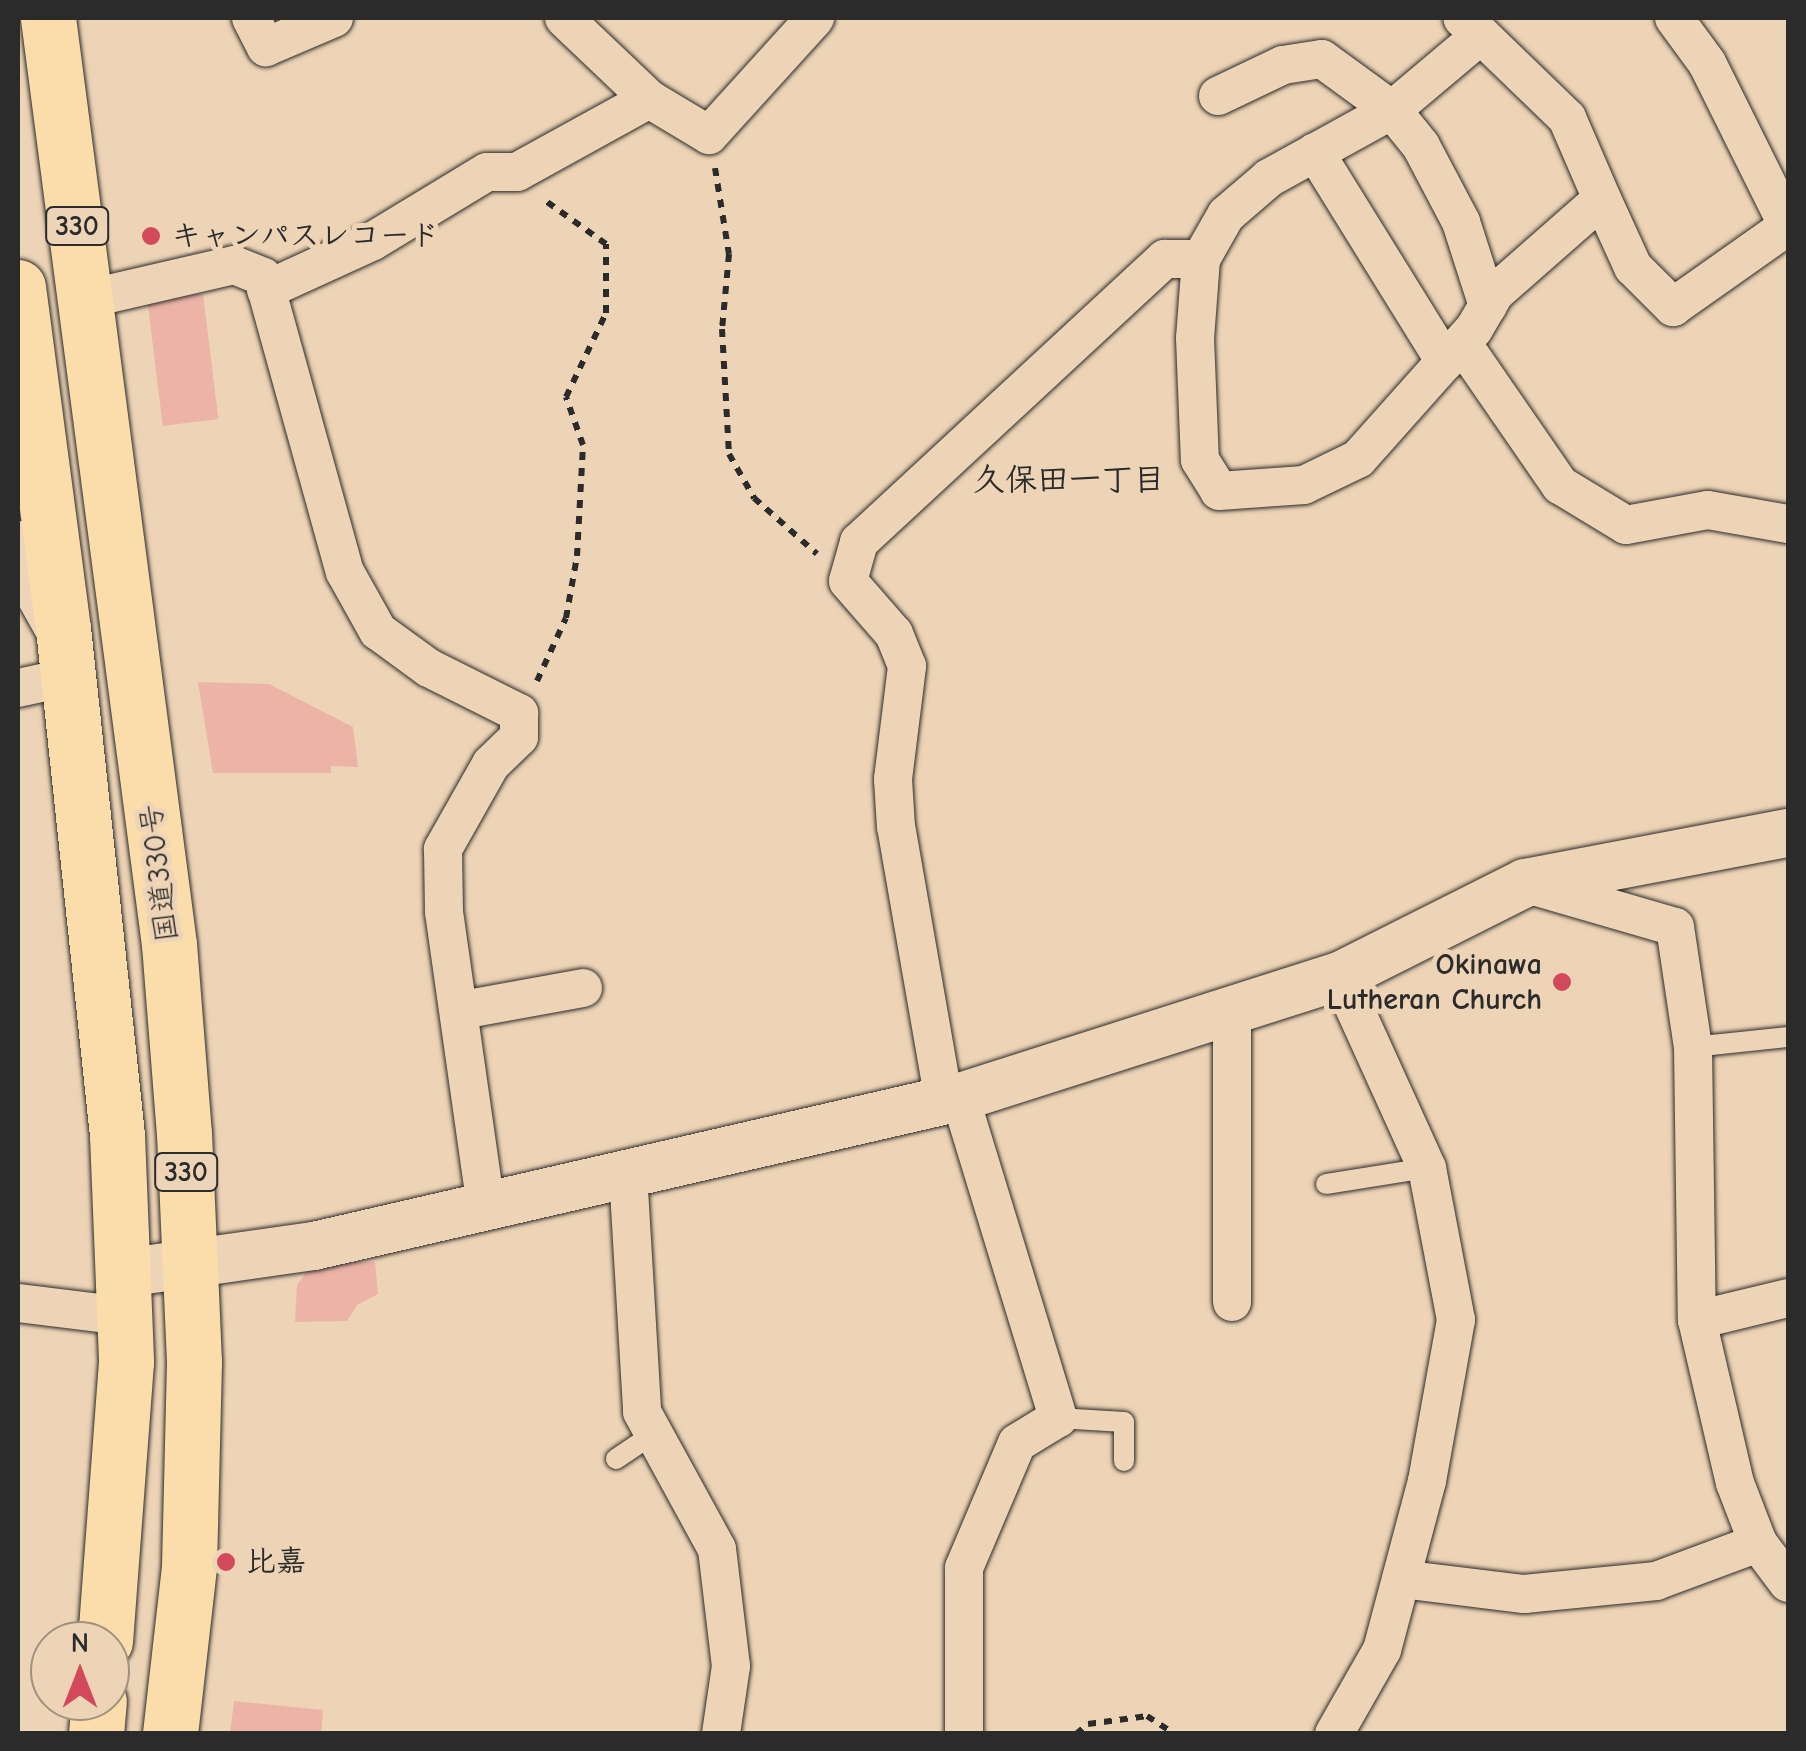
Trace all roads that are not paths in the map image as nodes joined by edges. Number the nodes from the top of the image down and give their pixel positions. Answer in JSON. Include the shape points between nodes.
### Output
{"nodes":[{"id":1,"x":48,"y":18,"type":"edge"},
{"id":2,"x":251,"y":18,"type":"edge"},
{"id":3,"x":334,"y":18,"type":"edge"},
{"id":4,"x":564,"y":18,"type":"edge"},
{"id":5,"x":816,"y":18,"type":"edge"},
{"id":6,"x":1674,"y":18,"type":"edge"},
{"id":7,"x":1472,"y":26,"type":"edge"},
{"id":8,"x":1218,"y":96,"type":"dead end"},
{"id":9,"x":649,"y":100,"type":"junction"},
{"id":10,"x":1392,"y":110,"type":"junction"},
{"id":11,"x":1314,"y":152,"type":"junction"},
{"id":12,"x":1774,"y":156,"type":"edge"},
{"id":13,"x":1602,"y":199,"type":"junction"},
{"id":14,"x":1788,"y":226,"type":"edge"},
{"id":15,"x":1201,"y":259,"type":"junction"},
{"id":16,"x":18,"y":287,"type":"edge"},
{"id":17,"x":266,"y":290,"type":"junction"},
{"id":18,"x":87,"y":299,"type":"junction"},
{"id":19,"x":1488,"y":306,"type":"junction"},
{"id":20,"x":1453,"y":352,"type":"junction"},
{"id":21,"x":106,"y":434,"type":"junction"},
{"id":22,"x":28,"y":446,"type":"edge"},
{"id":23,"x":1788,"y":524,"type":"edge"},
{"id":24,"x":18,"y":548,"type":"edge"},
{"id":25,"x":50,"y":664,"type":"edge"},
{"id":26,"x":1788,"y":833,"type":"edge"},
{"id":27,"x":1525,"y":883,"type":"junction"},
{"id":28,"x":1340,"y":976,"type":"junction"},
{"id":29,"x":583,"y":988,"type":"dead end"},
{"id":30,"x":462,"y":1010,"type":"junction"},
{"id":31,"x":1232,"y":1010,"type":"junction"},
{"id":32,"x":1788,"y":1037,"type":"edge"},
{"id":33,"x":1693,"y":1047,"type":"junction"},
{"id":34,"x":952,"y":1099,"type":"junction"},
{"id":35,"x":1426,"y":1168,"type":"junction"},
{"id":36,"x":628,"y":1173,"type":"junction"},
{"id":37,"x":1326,"y":1184,"type":"dead end"},
{"id":38,"x":486,"y":1206,"type":"junction"},
{"id":39,"x":191,"y":1264,"type":"junction"},
{"id":40,"x":124,"y":1294,"type":"junction"},
{"id":41,"x":1788,"y":1298,"type":"edge"},
{"id":42,"x":1232,"y":1302,"type":"dead end"},
{"id":43,"x":18,"y":1303,"type":"edge"},
{"id":44,"x":1696,"y":1320,"type":"junction"},
{"id":45,"x":1058,"y":1418,"type":"junction"},
{"id":46,"x":653,"y":1434,"type":"junction"},
{"id":47,"x":616,"y":1459,"type":"dead end"},
{"id":48,"x":1124,"y":1461,"type":"dead end"},
{"id":49,"x":1758,"y":1542,"type":"junction"},
{"id":50,"x":1401,"y":1579,"type":"junction"},
{"id":51,"x":1788,"y":1582,"type":"edge"},
{"id":52,"x":106,"y":1621,"type":"edge"},
{"id":53,"x":170,"y":1734,"type":"edge"},
{"id":54,"x":721,"y":1734,"type":"edge"},
{"id":55,"x":964,"y":1734,"type":"edge"},
{"id":56,"x":1334,"y":1734,"type":"edge"}],
"edges":[{"from":1,"to":18,"type":"highway","name":"国道330号","number":"330"},
{"from":2,"to":3,"type":"street","via":[[266,47]]},
{"from":4,"to":9,"type":"street"},
{"from":5,"to":9,"type":"street","via":[[709,135]]},
{"from":6,"to":12,"type":"street"},
{"from":7,"to":10,"type":"street"},
{"from":7,"to":13,"type":"street","via":[[1566,118]]},
{"from":8,"to":10,"type":"street","via":[[1282,65],[1322,59]]},
{"from":9,"to":17,"type":"street","via":[[518,172],[487,172],[373,240]]},
{"from":10,"to":11,"type":"street"},
{"from":10,"to":19,"type":"street","via":[[1421,146],[1461,222]]},
{"from":11,"to":15,"type":"street","via":[[1269,178],[1226,215]]},
{"from":11,"to":20,"type":"street"},
{"from":12,"to":14,"type":"street"},
{"from":13,"to":14,"type":"street","via":[[1633,267],[1673,307]]},
{"from":13,"to":19,"type":"street"},
{"from":15,"to":20,"type":"street","via":[[1195,338],[1200,460],[1219,491],[1304,485],[1358,459]]},
{"from":15,"to":34,"type":"street","via":[[1165,259],[860,542],[848,581],[894,634],[907,666],[893,779],[896,828]]},
{"from":16,"to":22,"type":"highway","number":"330"},
{"from":17,"to":18,"type":"street","via":[[262,277],[234,265]]},
{"from":17,"to":30,"type":"street","via":[[345,572],[378,631],[429,668],[519,713],[519,737],[491,764],[443,849],[444,912]]},
{"from":18,"to":21,"type":"highway","name":"国道330号","number":"330"},
{"from":19,"to":20,"type":"street"},
{"from":20,"to":23,"type":"street","via":[[1560,485],[1626,525],[1708,510]]},
{"from":21,"to":22,"type":"main road"},
{"from":21,"to":39,"type":"highway","name":"国道330号","number":"330","via":[[169,944]]},
{"from":22,"to":25,"type":"highway","number":"330"},
{"from":24,"to":25,"type":"main road"},
{"from":25,"to":40,"type":"highway","number":"330","via":[[116,1116]]},
{"from":26,"to":27,"type":"street"},
{"from":27,"to":28,"type":"street"},
{"from":27,"to":33,"type":"street","via":[[1675,927]]},
{"from":28,"to":31,"type":"street"},
{"from":28,"to":35,"type":"street"},
{"from":29,"to":30,"type":"street"},
{"from":30,"to":38,"type":"street"},
{"from":31,"to":34,"type":"street"},
{"from":31,"to":42,"type":"street"},
{"from":32,"to":33,"type":"lane"},
{"from":33,"to":44,"type":"street"},
{"from":34,"to":36,"type":"street"},
{"from":34,"to":45,"type":"street"},
{"from":35,"to":37,"type":"lane"},
{"from":35,"to":50,"type":"street","via":[[1456,1320],[1427,1481]]},
{"from":36,"to":38,"type":"street"},
{"from":36,"to":46,"type":"street","via":[[642,1412]]},
{"from":38,"to":39,"type":"street","via":[[314,1246]]},
{"from":39,"to":40,"type":"street"},
{"from":39,"to":53,"type":"highway","name":"国道330号","number":"330","via":[[190,1567]]},
{"from":40,"to":43,"type":"street"},
{"from":40,"to":52,"type":"highway","number":"330"},
{"from":41,"to":44,"type":"street"},
{"from":44,"to":49,"type":"street","via":[[1736,1482]]},
{"from":45,"to":48,"type":"lane","via":[[1124,1422]]},
{"from":45,"to":55,"type":"street","via":[[1017,1443],[964,1568]]},
{"from":46,"to":47,"type":"lane"},
{"from":46,"to":54,"type":"street","via":[[717,1549],[730,1666]]},
{"from":49,"to":50,"type":"street","via":[[1656,1581],[1524,1594]]},
{"from":49,"to":51,"type":"street"},
{"from":50,"to":56,"type":"street","via":[[1382,1650]]}]}
